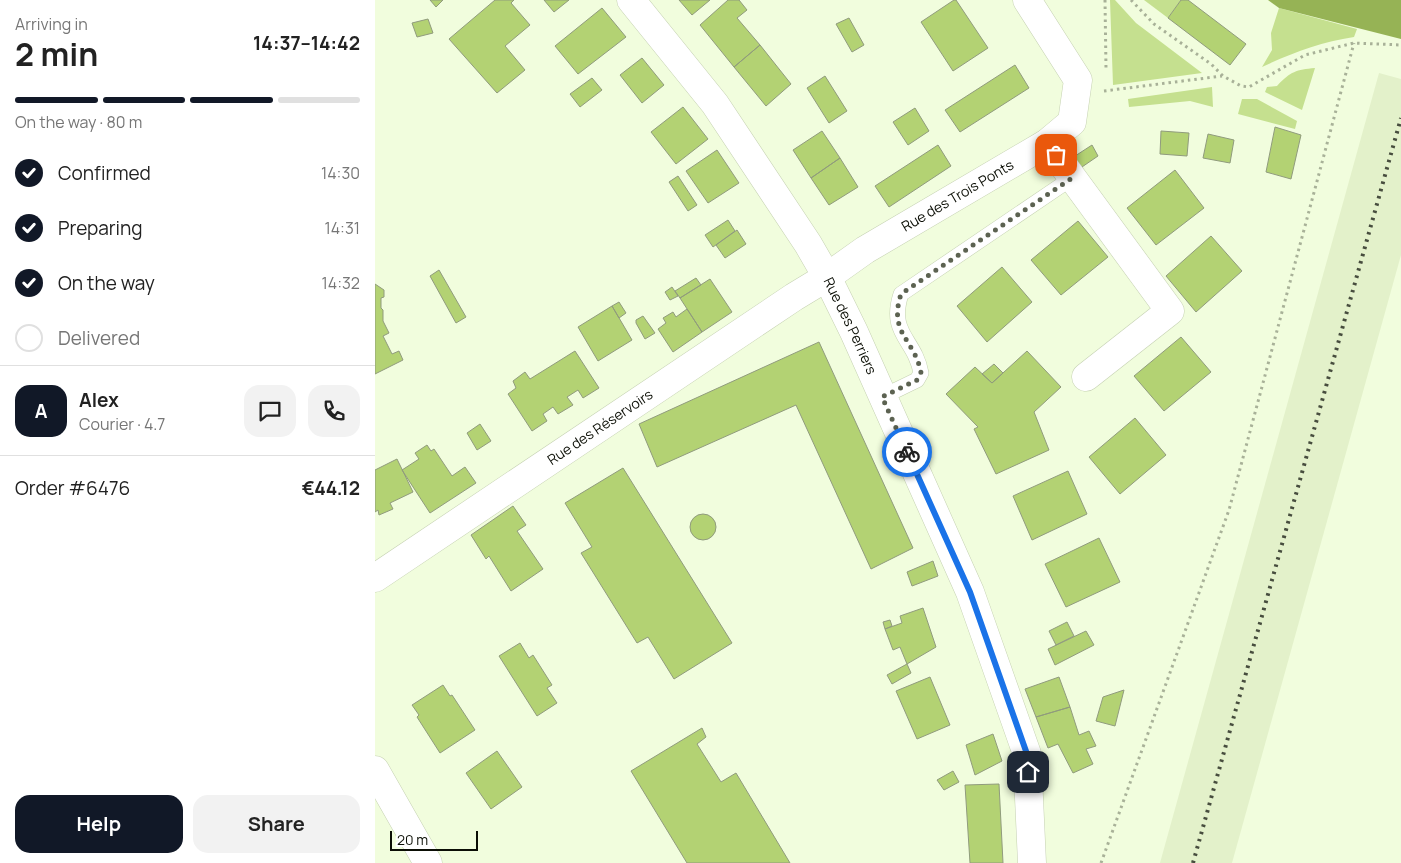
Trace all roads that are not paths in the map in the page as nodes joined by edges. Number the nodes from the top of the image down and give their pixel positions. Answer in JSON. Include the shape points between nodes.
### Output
{"nodes":[{"id":1,"x":631,"y":0,"type":"edge"},
{"id":2,"x":1027,"y":0,"type":"edge"},
{"id":3,"x":1047,"y":143,"type":"junction"},
{"id":4,"x":1072,"y":178,"type":"junction"},
{"id":5,"x":827,"y":277,"type":"junction"},
{"id":6,"x":1086,"y":377,"type":"dead end"},
{"id":7,"x":882,"y":397,"type":"junction"},
{"id":8,"x":375,"y":578,"type":"edge"},
{"id":9,"x":375,"y":770,"type":"edge"},
{"id":10,"x":428,"y":863,"type":"edge"},
{"id":11,"x":1032,"y":863,"type":"edge"}],
"edges":[{"from":1,"to":5,"type":"street","name":"Rue des Perriers","via":[[715,104]]},
{"from":2,"to":3,"type":"street","name":"Rue des Trois Ponts","via":[[1078,80],[1072,122]]},
{"from":3,"to":4,"type":"street"},
{"from":3,"to":5,"type":"street","name":"Rue des Trois Ponts","via":[[865,250]]},
{"from":4,"to":6,"type":"street","via":[[1170,311]]},
{"from":4,"to":7,"type":"lane","via":[[901,294],[897,323],[921,373],[917,380]]},
{"from":5,"to":7,"type":"street","name":"Rue des Perriers"},
{"from":5,"to":8,"type":"street","name":"Rue des Réservoirs"},
{"from":7,"to":11,"type":"street","name":"Rue des Perriers","via":[[970,592],[1027,754]]},
{"from":9,"to":10,"type":"street"}]}
